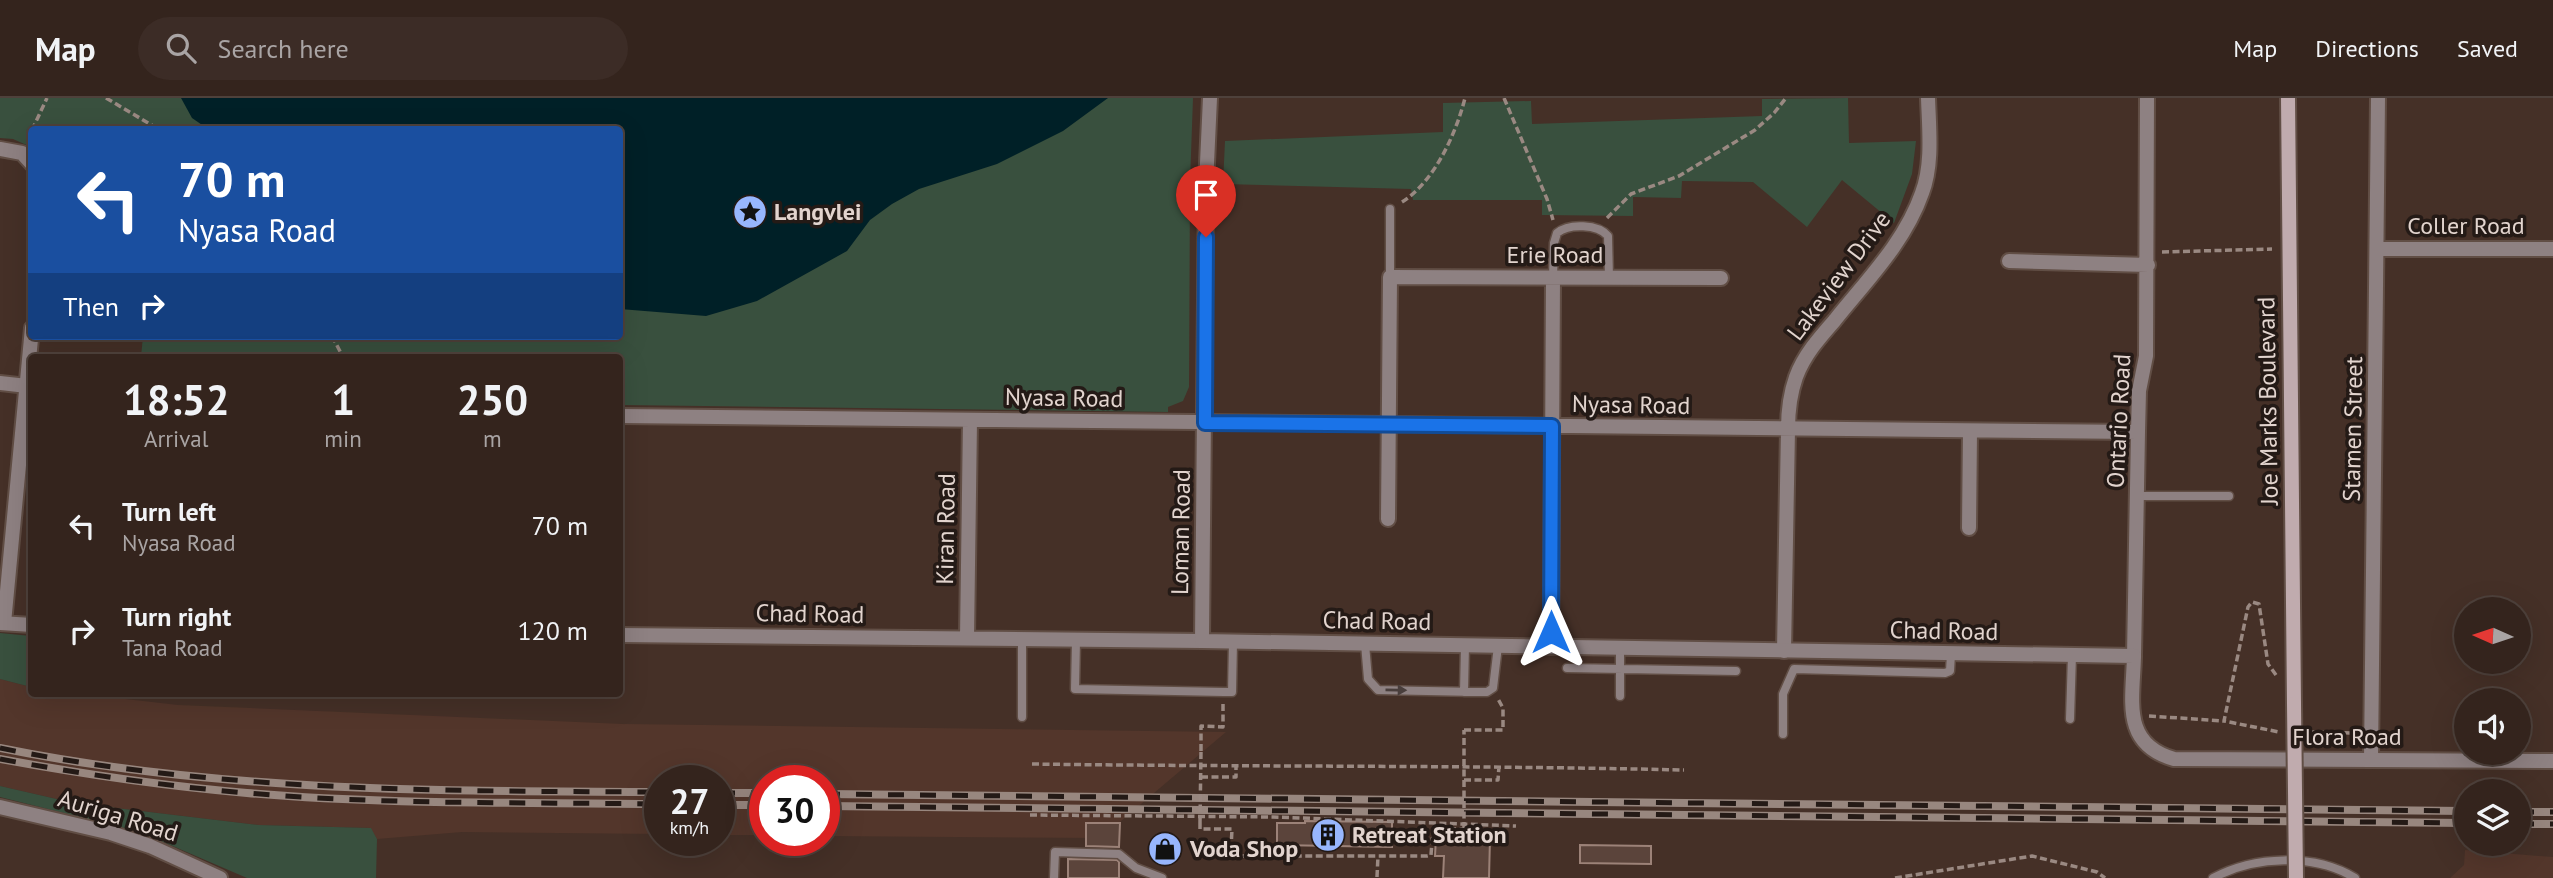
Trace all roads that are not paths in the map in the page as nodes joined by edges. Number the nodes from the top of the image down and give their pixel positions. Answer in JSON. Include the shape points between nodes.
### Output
{"nodes":[{"id":1,"x":1210,"y":98,"type":"edge"},
{"id":2,"x":1928,"y":98,"type":"edge"},
{"id":3,"x":2147,"y":98,"type":"edge"},
{"id":4,"x":2288,"y":98,"type":"edge"},
{"id":5,"x":2378,"y":98,"type":"edge"},
{"id":6,"x":0,"y":149,"type":"edge"},
{"id":7,"x":28,"y":160,"type":"edge"},
{"id":8,"x":1390,"y":209,"type":"road end"},
{"id":9,"x":2378,"y":249,"type":"junction"},
{"id":10,"x":2553,"y":249,"type":"edge"},
{"id":11,"x":2148,"y":258,"type":"junction"},
{"id":12,"x":2009,"y":261,"type":"dead end"},
{"id":13,"x":1390,"y":277,"type":"junction"},
{"id":14,"x":1553,"y":278,"type":"junction"},
{"id":15,"x":1609,"y":278,"type":"junction"},
{"id":16,"x":1721,"y":278,"type":"dead end"},
{"id":17,"x":28,"y":374,"type":"edge"},
{"id":18,"x":0,"y":383,"type":"edge"},
{"id":19,"x":27,"y":386,"type":"junction"},
{"id":20,"x":623,"y":416,"type":"edge"},
{"id":21,"x":970,"y":420,"type":"junction"},
{"id":22,"x":1205,"y":423,"type":"junction"},
{"id":23,"x":1388,"y":425,"type":"junction"},
{"id":24,"x":1552,"y":426,"type":"junction"},
{"id":25,"x":1788,"y":429,"type":"junction"},
{"id":26,"x":1970,"y":431,"type":"junction"},
{"id":27,"x":2138,"y":432,"type":"junction"},
{"id":28,"x":2137,"y":496,"type":"junction"},
{"id":29,"x":2229,"y":496,"type":"dead end"},
{"id":30,"x":1388,"y":519,"type":"dead end"},
{"id":31,"x":1969,"y":528,"type":"dead end"},
{"id":32,"x":2,"y":623,"type":"edge"},
{"id":33,"x":28,"y":625,"type":"edge"},
{"id":34,"x":623,"y":635,"type":"edge"},
{"id":35,"x":967,"y":638,"type":"junction"},
{"id":36,"x":1023,"y":639,"type":"junction"},
{"id":37,"x":1076,"y":640,"type":"junction"},
{"id":38,"x":1202,"y":641,"type":"junction"},
{"id":39,"x":1233,"y":642,"type":"junction"},
{"id":40,"x":1365,"y":644,"type":"junction"},
{"id":41,"x":1465,"y":645,"type":"junction"},
{"id":42,"x":1498,"y":646,"type":"junction"},
{"id":43,"x":1551,"y":647,"type":"junction"},
{"id":44,"x":1620,"y":648,"type":"junction"},
{"id":45,"x":1784,"y":651,"type":"junction"},
{"id":46,"x":1951,"y":654,"type":"junction"},
{"id":47,"x":2071,"y":655,"type":"junction"},
{"id":48,"x":2134,"y":656,"type":"junction"},
{"id":49,"x":1567,"y":668,"type":"dead end"},
{"id":50,"x":1620,"y":669,"type":"junction"},
{"id":51,"x":1737,"y":671,"type":"dead end"},
{"id":52,"x":1464,"y":692,"type":"junction"},
{"id":53,"x":1620,"y":696,"type":"dead end"},
{"id":54,"x":1022,"y":717,"type":"dead end"},
{"id":55,"x":2070,"y":719,"type":"dead end"},
{"id":56,"x":1783,"y":734,"type":"dead end"},
{"id":57,"x":2144,"y":745,"type":"joint"},
{"id":58,"x":2371,"y":760,"type":"junction"},
{"id":59,"x":2553,"y":761,"type":"edge"},
{"id":60,"x":0,"y":807,"type":"edge"},
{"id":61,"x":220,"y":878,"type":"edge"},
{"id":62,"x":1054,"y":878,"type":"edge"},
{"id":63,"x":1162,"y":878,"type":"edge"},
{"id":64,"x":2213,"y":878,"type":"edge"},
{"id":65,"x":2296,"y":878,"type":"edge"},
{"id":66,"x":2355,"y":878,"type":"edge"}],
"edges":[{"from":1,"to":22,"type":"street","name":"Loman Road"},
{"from":2,"to":25,"type":"street","name":"Lakeview Drive","via":[[1923,191],[1904,232],[1803,361],[1791,392]]},
{"from":3,"to":11,"type":"street","name":"Ontario Road"},
{"from":4,"to":65,"type":"main road","name":"Joe Marks Boulevard","bridge":true},
{"from":5,"to":9,"type":"street","name":"Stamen Street"},
{"from":6,"to":7,"type":"street","via":[[22,153]]},
{"from":8,"to":13,"type":"lane"},
{"from":9,"to":10,"type":"street","name":"Coller Road"},
{"from":9,"to":58,"type":"street","name":"Stamen Street"},
{"from":11,"to":12,"type":"street"},
{"from":11,"to":27,"type":"street","name":"Ontario Road","via":[[2146,356]]},
{"from":13,"to":14,"type":"street","name":"Erie Road"},
{"from":13,"to":23,"type":"street"},
{"from":14,"to":15,"type":"street","name":"Erie Road"},
{"from":14,"to":15,"type":"lane","via":[[1557,233],[1599,228],[1608,236]]},
{"from":14,"to":24,"type":"street"},
{"from":15,"to":16,"type":"street","name":"Erie Road"},
{"from":17,"to":19,"type":"street"},
{"from":18,"to":19,"type":"street"},
{"from":19,"to":32,"type":"street"},
{"from":20,"to":21,"type":"street","name":"Nyasa Road"},
{"from":21,"to":22,"type":"street","name":"Nyasa Road"},
{"from":21,"to":35,"type":"street","name":"Kiran Road"},
{"from":22,"to":23,"type":"street","name":"Nyasa Road"},
{"from":22,"to":38,"type":"street","name":"Loman Road"},
{"from":23,"to":24,"type":"street","name":"Nyasa Road"},
{"from":23,"to":30,"type":"street"},
{"from":24,"to":25,"type":"street","name":"Nyasa Road"},
{"from":24,"to":43,"type":"street"},
{"from":25,"to":26,"type":"street","name":"Nyasa Road"},
{"from":25,"to":45,"type":"street","name":"Lakeview Drive"},
{"from":26,"to":27,"type":"street","name":"Nyasa Road"},
{"from":26,"to":31,"type":"street"},
{"from":27,"to":28,"type":"street","name":"Ontario Road"},
{"from":28,"to":29,"type":"lane"},
{"from":28,"to":48,"type":"street","name":"Ontario Road"},
{"from":32,"to":33,"type":"street"},
{"from":34,"to":35,"type":"street","name":"Chad Road"},
{"from":35,"to":36,"type":"street","name":"Chad Road"},
{"from":36,"to":37,"type":"street","name":"Chad Road"},
{"from":36,"to":54,"type":"lane"},
{"from":37,"to":38,"type":"street","name":"Chad Road"},
{"from":37,"to":39,"type":"lane","via":[[1075,689],[1224,692],[1232,692]]},
{"from":38,"to":39,"type":"street","name":"Chad Road"},
{"from":39,"to":40,"type":"street","name":"Chad Road"},
{"from":40,"to":41,"type":"street","name":"Chad Road"},
{"from":40,"to":52,"type":"lane","one_way":true,"via":[[1368,679],[1378,690]]},
{"from":41,"to":42,"type":"street","name":"Chad Road"},
{"from":41,"to":52,"type":"lane"},
{"from":42,"to":43,"type":"street","name":"Chad Road"},
{"from":42,"to":52,"type":"lane","via":[[1492,691]]},
{"from":43,"to":44,"type":"street","name":"Chad Road"},
{"from":44,"to":45,"type":"street","name":"Chad Road"},
{"from":44,"to":50,"type":"lane"},
{"from":45,"to":46,"type":"street","name":"Chad Road"},
{"from":46,"to":47,"type":"street","name":"Chad Road"},
{"from":46,"to":56,"type":"lane","via":[[1950,671],[1945,673],[1794,669],[1783,694]]},
{"from":47,"to":48,"type":"street","name":"Chad Road"},
{"from":47,"to":55,"type":"lane"},
{"from":48,"to":57,"type":"street","name":"Ontario Road","via":[[2133,715]]},
{"from":49,"to":50,"type":"lane"},
{"from":50,"to":51,"type":"lane"},
{"from":50,"to":53,"type":"lane"},
{"from":57,"to":58,"type":"street","name":"Flora Road","via":[[2155,754],[2174,759]]},
{"from":58,"to":59,"type":"street","name":"Flora Road"},
{"from":60,"to":61,"type":"street","name":"Auriga Road","via":[[111,833]]},
{"from":62,"to":63,"type":"lane","via":[[1055,852],[1119,854],[1136,868]]},
{"from":64,"to":66,"type":"lane","via":[[2266,861],[2332,866]]}]}
